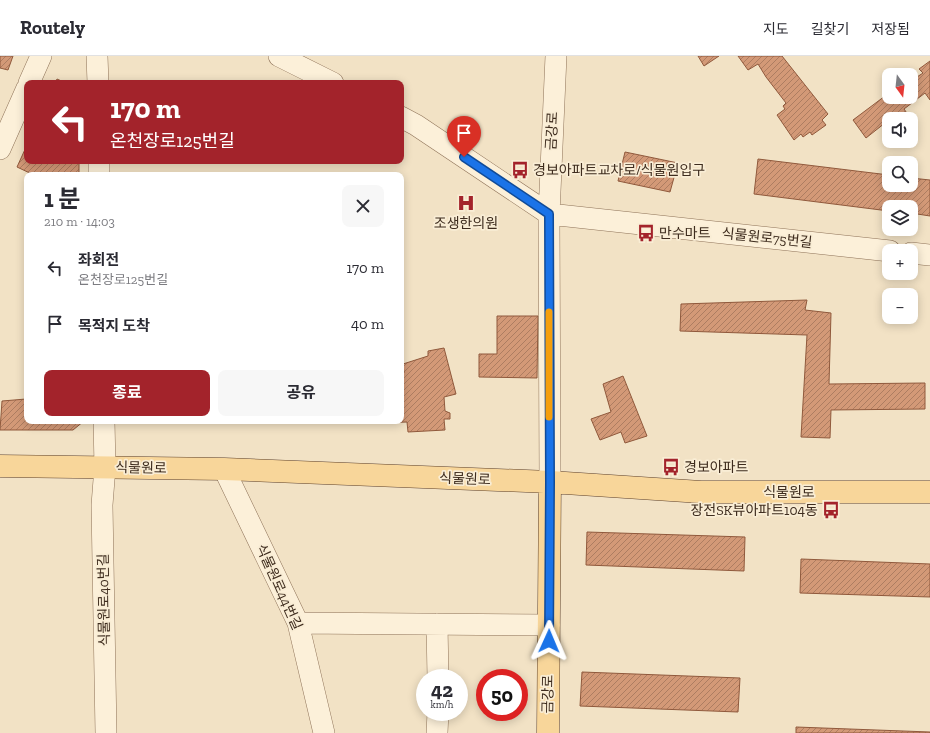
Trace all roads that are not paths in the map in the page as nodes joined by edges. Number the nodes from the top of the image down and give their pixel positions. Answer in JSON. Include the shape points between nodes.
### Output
{"nodes":[{"id":1,"x":41,"y":56,"type":"edge"},
{"id":2,"x":97,"y":56,"type":"edge"},
{"id":3,"x":279,"y":56,"type":"edge"},
{"id":4,"x":556,"y":56,"type":"edge"},
{"id":5,"x":30,"y":80,"type":"edge"},
{"id":6,"x":98,"y":80,"type":"edge"},
{"id":7,"x":327,"y":80,"type":"edge"},
{"id":8,"x":24,"y":95,"type":"edge"},
{"id":9,"x":404,"y":118,"type":"edge"},
{"id":10,"x":0,"y":149,"type":"edge"},
{"id":11,"x":549,"y":214,"type":"junction"},
{"id":12,"x":882,"y":250,"type":"edge"},
{"id":13,"x":918,"y":254,"type":"edge"},
{"id":14,"x":930,"y":255,"type":"edge"},
{"id":15,"x":104,"y":424,"type":"edge"},
{"id":16,"x":0,"y":466,"type":"edge"},
{"id":17,"x":104,"y":467,"type":"junction"},
{"id":18,"x":224,"y":470,"type":"junction"},
{"id":19,"x":550,"y":482,"type":"junction"},
{"id":20,"x":930,"y":492,"type":"edge"},
{"id":21,"x":298,"y":623,"type":"junction"},
{"id":22,"x":437,"y":624,"type":"junction"},
{"id":23,"x":549,"y":625,"type":"junction"},
{"id":24,"x":438,"y":669,"type":"edge"},
{"id":25,"x":438,"y":721,"type":"edge"},
{"id":26,"x":106,"y":733,"type":"edge"},
{"id":27,"x":324,"y":733,"type":"edge"},
{"id":28,"x":437,"y":733,"type":"edge"},
{"id":29,"x":548,"y":733,"type":"edge"}],
"edges":[{"from":1,"to":5,"type":"street"},
{"from":2,"to":6,"type":"street"},
{"from":3,"to":7,"type":"street"},
{"from":4,"to":11,"type":"street","name":"금강로"},
{"from":8,"to":10,"type":"street"},
{"from":9,"to":11,"type":"street"},
{"from":11,"to":12,"type":"street","name":"식물원로75번길"},
{"from":11,"to":19,"type":"street","name":"금강로"},
{"from":13,"to":14,"type":"street"},
{"from":15,"to":17,"type":"street","name":"식물원로40번길"},
{"from":16,"to":17,"type":"main road","name":"식물원로"},
{"from":17,"to":18,"type":"main road","name":"식물원로"},
{"from":17,"to":26,"type":"street","name":"식물원로40번길","via":[[102,505]]},
{"from":18,"to":19,"type":"main road","name":"식물원로"},
{"from":18,"to":21,"type":"street","name":"식물원로44번길"},
{"from":19,"to":20,"type":"main road","name":"식물원로","via":[[701,492]]},
{"from":19,"to":23,"type":"main road","name":"금강로"},
{"from":21,"to":22,"type":"street"},
{"from":21,"to":27,"type":"street","name":"식물원로44번길"},
{"from":22,"to":23,"type":"street"},
{"from":22,"to":24,"type":"street"},
{"from":23,"to":29,"type":"main road","name":"금강로"},
{"from":25,"to":28,"type":"street"}]}
